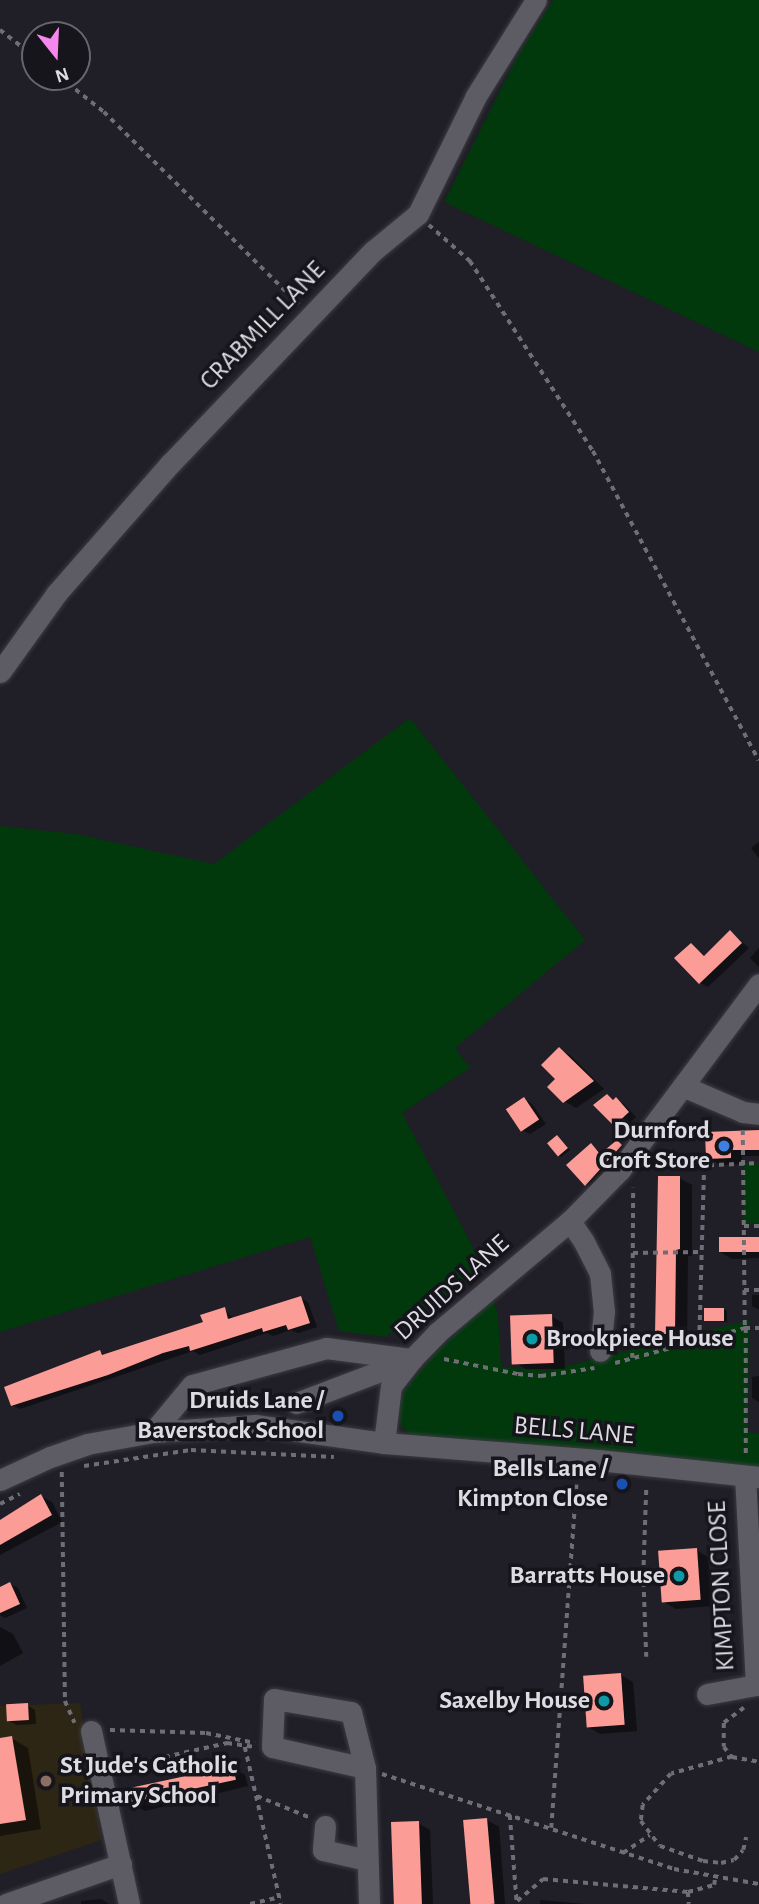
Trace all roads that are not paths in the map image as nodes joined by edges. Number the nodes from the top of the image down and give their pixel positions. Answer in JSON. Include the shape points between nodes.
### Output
{"nodes":[{"id":1,"x":536,"y":0,"type":"edge"},
{"id":2,"x":0,"y":672,"type":"edge"},
{"id":3,"x":759,"y":984,"type":"edge"},
{"id":4,"x":685,"y":1087,"type":"junction"},
{"id":5,"x":751,"y":1113,"type":"edge"},
{"id":6,"x":570,"y":1221,"type":"junction"},
{"id":7,"x":600,"y":1351,"type":"dead end"},
{"id":8,"x":412,"y":1359,"type":"junction"},
{"id":9,"x":296,"y":1403,"type":"dead end"},
{"id":10,"x":153,"y":1432,"type":"junction"},
{"id":11,"x":384,"y":1443,"type":"junction"},
{"id":12,"x":750,"y":1470,"type":"edge"},
{"id":13,"x":2,"y":1472,"type":"edge"},
{"id":14,"x":707,"y":1694,"type":"dead end"},
{"id":15,"x":91,"y":1731,"type":"road end"},
{"id":16,"x":365,"y":1768,"type":"junction"},
{"id":17,"x":325,"y":1826,"type":"road end"},
{"id":18,"x":368,"y":1860,"type":"junction"},
{"id":19,"x":121,"y":1864,"type":"junction"},
{"id":20,"x":6,"y":1904,"type":"edge"},
{"id":21,"x":129,"y":1904,"type":"edge"},
{"id":22,"x":369,"y":1904,"type":"edge"}],
"edges":[{"from":1,"to":2,"type":"street","name":"CRABMILL LANE","via":[[476,96],[418,214],[373,251],[170,464],[74,574]]},
{"from":3,"to":4,"type":"street","name":"DRUIDS LANE"},
{"from":4,"to":5,"type":"street"},
{"from":4,"to":6,"type":"street","name":"DRUIDS LANE","via":[[620,1170]]},
{"from":6,"to":7,"type":"street","via":[[600,1274],[604,1311]]},
{"from":6,"to":8,"type":"street","name":"DRUIDS LANE"},
{"from":8,"to":9,"type":"street"},
{"from":8,"to":10,"type":"street","via":[[327,1348],[192,1385]]},
{"from":8,"to":11,"type":"street","name":"DRUIDS LANE","via":[[391,1386]]},
{"from":10,"to":11,"type":"street","via":[[255,1425]]},
{"from":10,"to":13,"type":"street","via":[[87,1444]]},
{"from":11,"to":12,"type":"street","name":"BELLS LANE"},
{"from":12,"to":14,"type":"street","name":"KIMPTON CLOSE","via":[[756,1685]]},
{"from":15,"to":19,"type":"street"},
{"from":16,"to":16,"type":"street","via":[[272,1747],[274,1699],[351,1712]]},
{"from":16,"to":18,"type":"street"},
{"from":17,"to":18,"type":"street","via":[[323,1850]]},
{"from":18,"to":22,"type":"street"},
{"from":19,"to":20,"type":"street"},
{"from":19,"to":21,"type":"street"}]}
